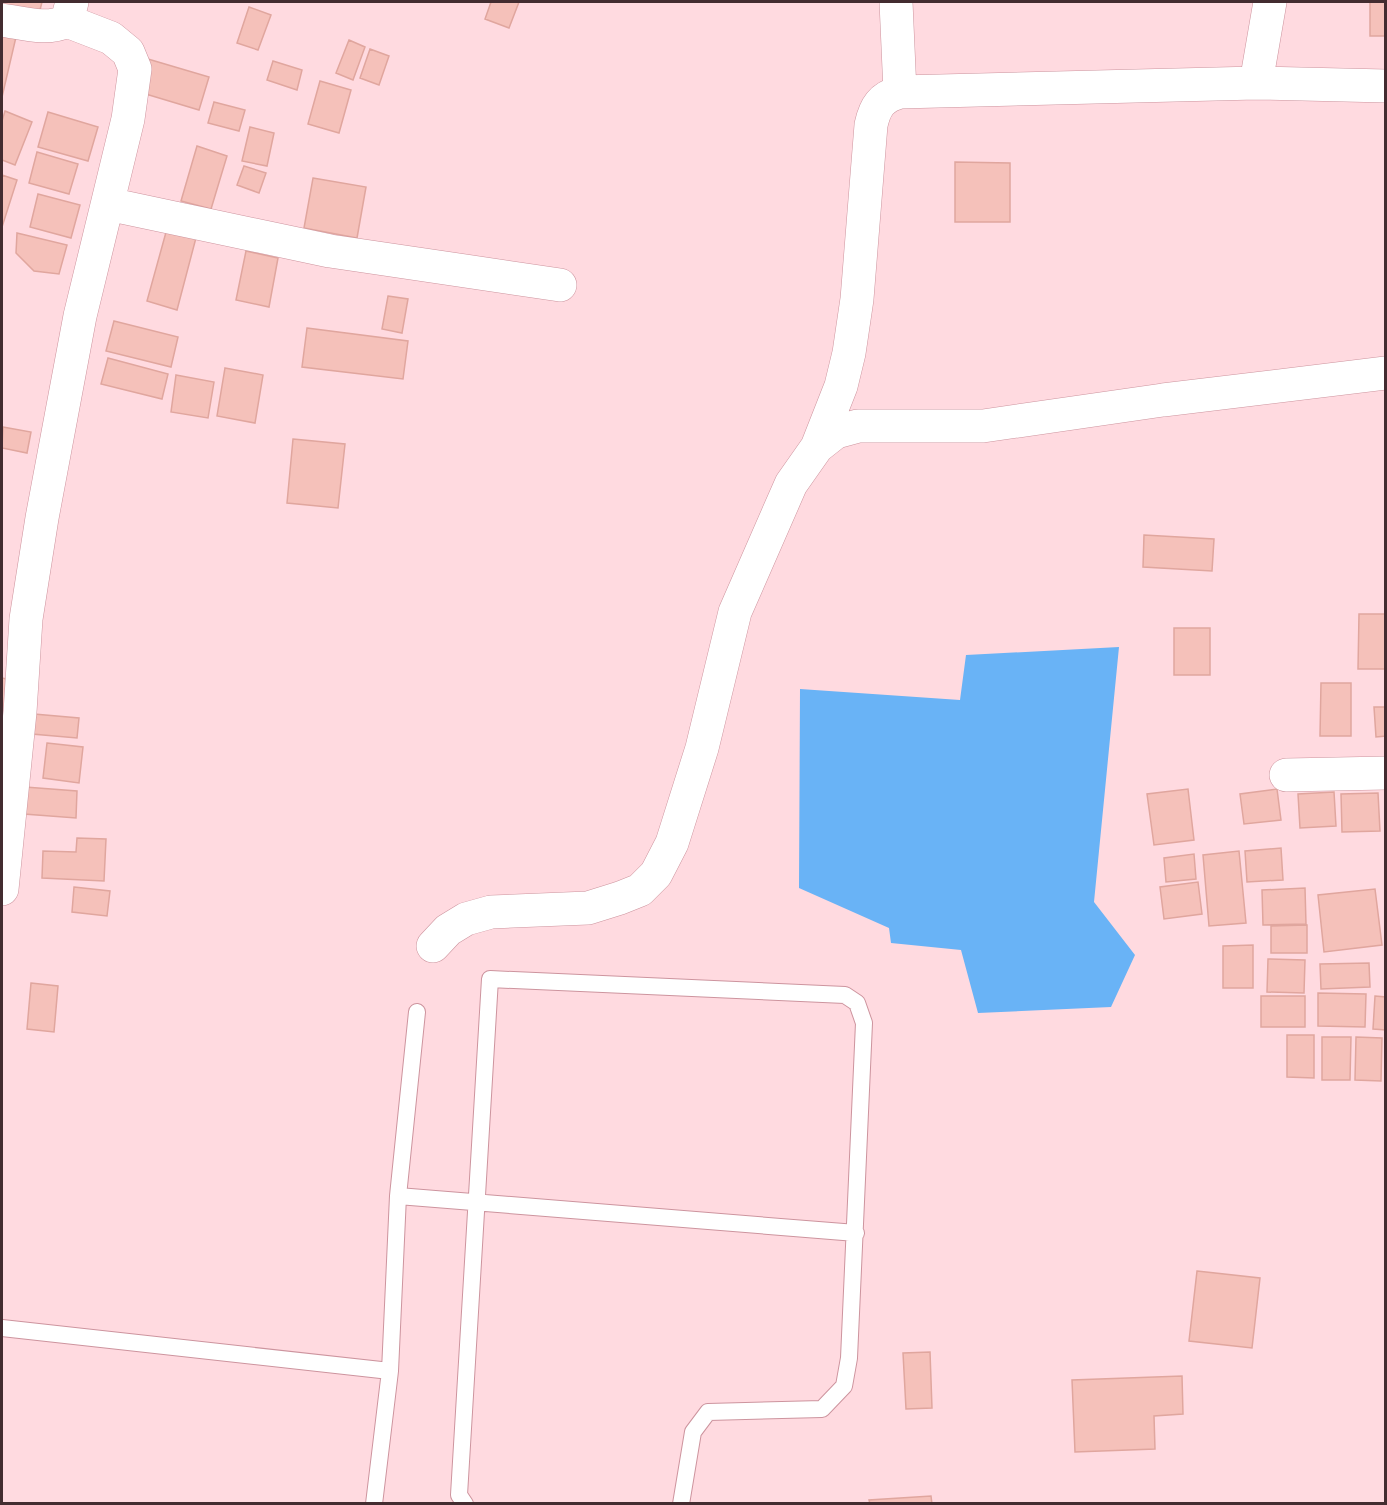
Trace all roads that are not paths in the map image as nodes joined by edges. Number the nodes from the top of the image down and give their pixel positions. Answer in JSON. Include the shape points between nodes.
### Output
{"nodes":[{"id":1,"x":896,"y":2,"type":"edge"},
{"id":2,"x":1270,"y":2,"type":"edge"},
{"id":3,"x":70,"y":11,"type":"edge"},
{"id":4,"x":2,"y":20,"type":"edge"},
{"id":5,"x":1256,"y":83,"type":"junction"},
{"id":6,"x":1386,"y":86,"type":"edge"},
{"id":7,"x":900,"y":92,"type":"junction"},
{"id":8,"x":108,"y":204,"type":"junction"},
{"id":9,"x":560,"y":285,"type":"dead end"},
{"id":10,"x":1386,"y":373,"type":"edge"},
{"id":11,"x":818,"y":447,"type":"junction"},
{"id":12,"x":1386,"y":773,"type":"edge"},
{"id":13,"x":1286,"y":774,"type":"dead end"},
{"id":14,"x":2,"y":889,"type":"edge"},
{"id":15,"x":433,"y":946,"type":"dead end"},
{"id":16,"x":417,"y":1012,"type":"dead end"},
{"id":17,"x":398,"y":1196,"type":"junction"},
{"id":18,"x":477,"y":1201,"type":"junction"},
{"id":19,"x":856,"y":1233,"type":"junction"},
{"id":20,"x":2,"y":1328,"type":"edge"},
{"id":21,"x":390,"y":1371,"type":"junction"},
{"id":22,"x":374,"y":1503,"type":"edge"},
{"id":23,"x":465,"y":1503,"type":"edge"},
{"id":24,"x":681,"y":1503,"type":"edge"}],
"edges":[{"from":1,"to":7,"type":"street"},
{"from":2,"to":5,"type":"street"},
{"from":3,"to":4,"type":"street","via":[[58,26]]},
{"from":3,"to":8,"type":"street","via":[[128,52],[135,69]]},
{"from":5,"to":6,"type":"street"},
{"from":5,"to":7,"type":"street"},
{"from":7,"to":11,"type":"street","via":[[888,95],[874,112],[849,353]]},
{"from":8,"to":9,"type":"street","via":[[330,251]]},
{"from":8,"to":14,"type":"street","via":[[80,316],[26,619]]},
{"from":10,"to":11,"type":"street","via":[[983,426],[858,426],[837,432]]},
{"from":11,"to":15,"type":"street","via":[[790,484],[735,612],[702,748],[672,843],[656,874],[640,890],[588,908],[491,912],[466,919]]},
{"from":12,"to":13,"type":"street"},
{"from":16,"to":17,"type":"lane"},
{"from":17,"to":18,"type":"lane"},
{"from":17,"to":21,"type":"lane"},
{"from":18,"to":19,"type":"lane"},
{"from":18,"to":19,"type":"lane","via":[[490,980],[845,995],[857,1003],[864,1023]]},
{"from":18,"to":23,"type":"lane","via":[[459,1495]]},
{"from":19,"to":24,"type":"lane","via":[[844,1386],[822,1409],[708,1412],[693,1432]]},
{"from":20,"to":21,"type":"lane"},
{"from":21,"to":22,"type":"lane"}]}
